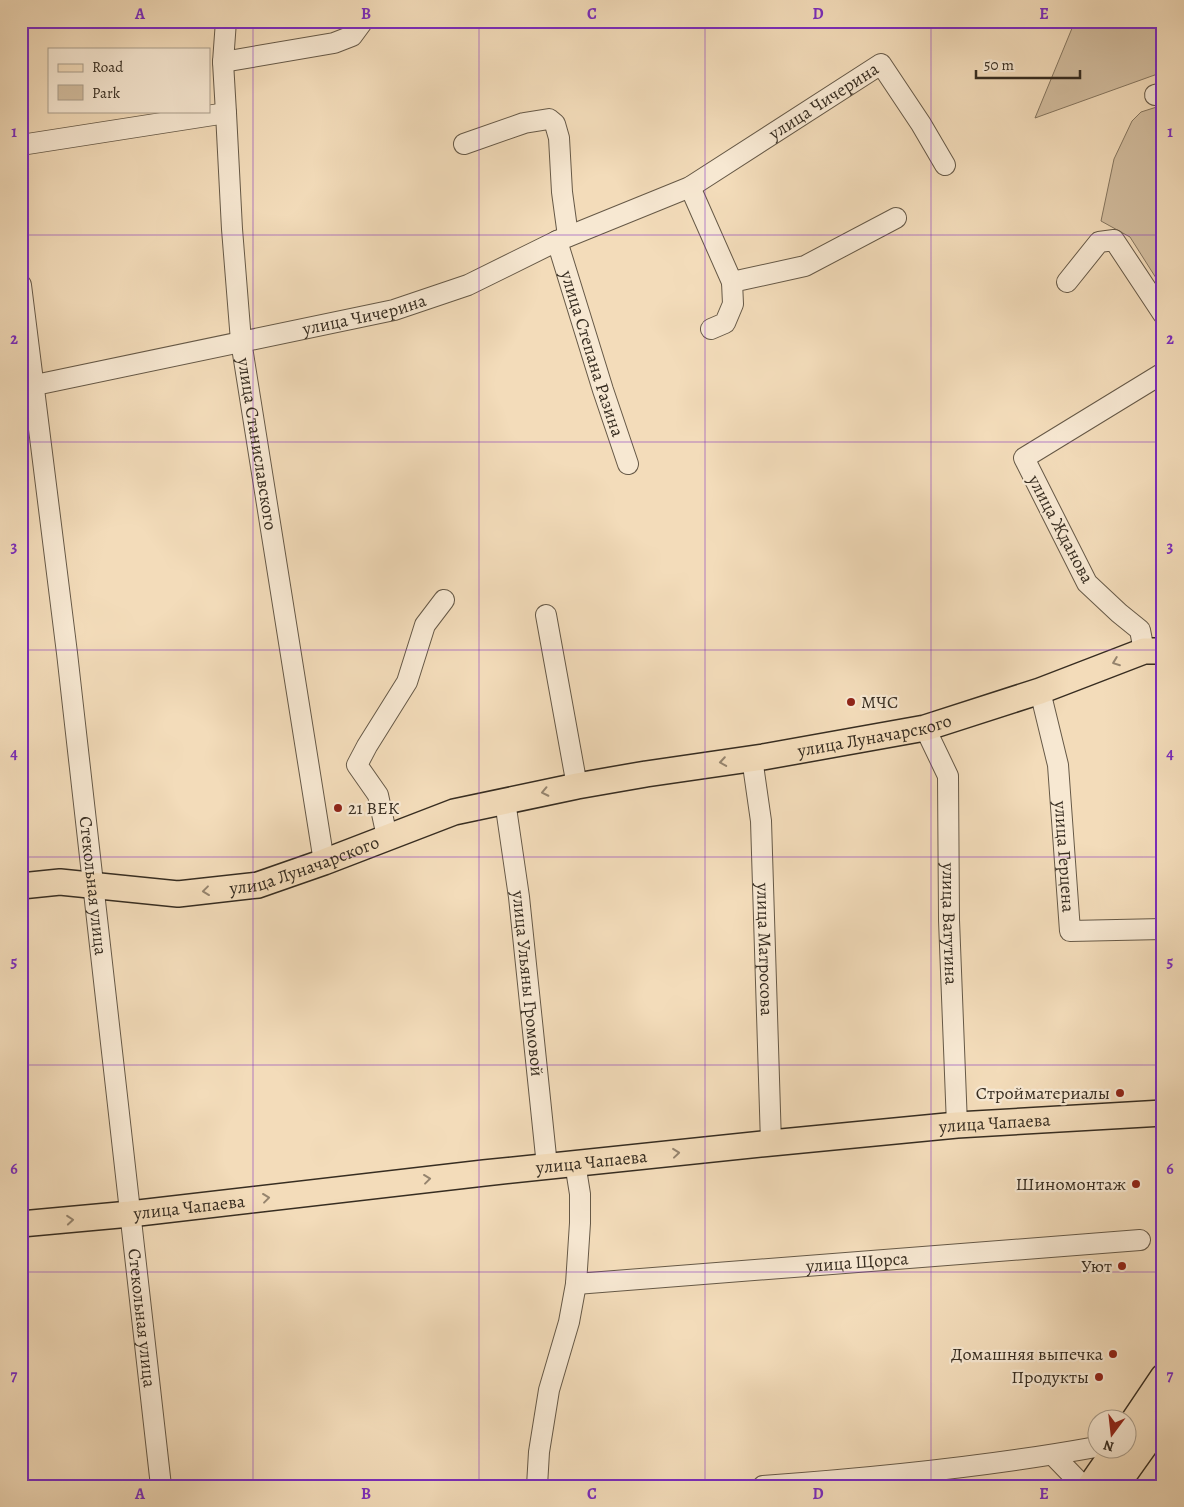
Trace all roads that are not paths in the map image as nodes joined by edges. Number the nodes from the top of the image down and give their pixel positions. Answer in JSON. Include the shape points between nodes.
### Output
{"nodes":[{"id":1,"x":226,"y":21,"type":"edge"},
{"id":2,"x":363,"y":21,"type":"edge"},
{"id":3,"x":223,"y":62,"type":"junction"},
{"id":4,"x":226,"y":114,"type":"junction"},
{"id":5,"x":464,"y":144,"type":"dead end"},
{"id":6,"x":21,"y":145,"type":"edge"},
{"id":7,"x":945,"y":166,"type":"dead end"},
{"id":8,"x":690,"y":187,"type":"junction"},
{"id":9,"x":896,"y":218,"type":"dead end"},
{"id":10,"x":563,"y":239,"type":"junction"},
{"id":11,"x":732,"y":282,"type":"junction"},
{"id":12,"x":1066,"y":282,"type":"dead end"},
{"id":13,"x":21,"y":285,"type":"edge"},
{"id":14,"x":1163,"y":314,"type":"edge"},
{"id":15,"x":711,"y":329,"type":"dead end"},
{"id":16,"x":241,"y":341,"type":"junction"},
{"id":17,"x":1163,"y":373,"type":"edge"},
{"id":18,"x":27,"y":386,"type":"edge"},
{"id":19,"x":628,"y":464,"type":"dead end"},
{"id":20,"x":444,"y":600,"type":"dead end"},
{"id":21,"x":546,"y":615,"type":"dead end"},
{"id":22,"x":1154,"y":651,"type":"edge"},
{"id":23,"x":1040,"y":691,"type":"junction"},
{"id":24,"x":926,"y":728,"type":"junction"},
{"id":25,"x":752,"y":758,"type":"junction"},
{"id":26,"x":577,"y":786,"type":"junction"},
{"id":27,"x":505,"y":801,"type":"junction"},
{"id":28,"x":387,"y":837,"type":"junction"},
{"id":29,"x":324,"y":862,"type":"junction"},
{"id":30,"x":93,"y":884,"type":"junction"},
{"id":31,"x":21,"y":886,"type":"edge"},
{"id":32,"x":1163,"y":929,"type":"edge"},
{"id":33,"x":1163,"y":1113,"type":"edge"},
{"id":34,"x":957,"y":1125,"type":"junction"},
{"id":35,"x":771,"y":1143,"type":"junction"},
{"id":36,"x":575,"y":1163,"type":"junction"},
{"id":37,"x":546,"y":1166,"type":"junction"},
{"id":38,"x":130,"y":1214,"type":"junction"},
{"id":39,"x":21,"y":1224,"type":"edge"},
{"id":40,"x":1140,"y":1240,"type":"dead end"},
{"id":41,"x":576,"y":1284,"type":"junction"},
{"id":42,"x":1163,"y":1377,"type":"edge"},
{"id":43,"x":1136,"y":1417,"type":"edge"},
{"id":44,"x":1163,"y":1420,"type":"edge"},
{"id":45,"x":1086,"y":1449,"type":"edge"},
{"id":46,"x":1053,"y":1455,"type":"junction"},
{"id":47,"x":1108,"y":1460,"type":"edge"},
{"id":48,"x":161,"y":1486,"type":"edge"},
{"id":49,"x":537,"y":1486,"type":"edge"},
{"id":50,"x":763,"y":1486,"type":"edge"},
{"id":51,"x":1084,"y":1486,"type":"edge"},
{"id":52,"x":1090,"y":1486,"type":"edge"},
{"id":53,"x":1116,"y":1486,"type":"edge"}],
"edges":[{"from":1,"to":3,"type":"street","name":"улица Станиславского"},
{"from":2,"to":3,"type":"street","via":[[352,36],[334,43]]},
{"from":3,"to":4,"type":"street","name":"улица Станиславского"},
{"from":4,"to":6,"type":"street"},
{"from":4,"to":16,"type":"street","name":"улица Станиславского"},
{"from":5,"to":10,"type":"street","name":"улица Степана Разина","via":[[524,123],[549,120],[555,124],[559,138]]},
{"from":7,"to":8,"type":"street","name":"улица Чичерина","via":[[881,64]]},
{"from":8,"to":10,"type":"street","name":"улица Чичерина"},
{"from":8,"to":11,"type":"street"},
{"from":9,"to":11,"type":"street","via":[[805,266]]},
{"from":10,"to":16,"type":"street","name":"улица Чичерина","via":[[468,285],[394,310]]},
{"from":10,"to":19,"type":"street","name":"улица Степана Разина","via":[[603,390]]},
{"from":11,"to":15,"type":"street","via":[[733,304],[725,323]]},
{"from":12,"to":14,"type":"street","via":[[1098,242],[1114,240]]},
{"from":13,"to":18,"type":"street","name":"Стекольная улица"},
{"from":16,"to":18,"type":"street","name":"улица Чичерина"},
{"from":16,"to":29,"type":"street","name":"улица Станиславского"},
{"from":17,"to":22,"type":"street","name":"улица Жданова","via":[[1024,458],[1087,583],[1140,630]]},
{"from":18,"to":30,"type":"street","name":"Стекольная улица","via":[[66,644]]},
{"from":20,"to":28,"type":"street","via":[[425,625],[407,682],[357,765],[378,794]]},
{"from":21,"to":26,"type":"street"},
{"from":22,"to":23,"type":"main road","name":"улица Луначарского","one_way":true},
{"from":23,"to":24,"type":"main road","name":"улица Луначарского"},
{"from":23,"to":32,"type":"street","name":"улица Герцена","via":[[1058,765],[1070,931]]},
{"from":24,"to":25,"type":"main road","name":"улица Луначарского"},
{"from":24,"to":34,"type":"street","name":"улица Ватутина","via":[[948,776]]},
{"from":25,"to":26,"type":"main road","name":"улица Луначарского","one_way":true},
{"from":25,"to":35,"type":"street","name":"улица Матросова","via":[[761,821]]},
{"from":26,"to":27,"type":"main road","name":"улица Луначарского","one_way":true},
{"from":27,"to":28,"type":"main road","name":"улица Луначарского","via":[[454,812]]},
{"from":27,"to":37,"type":"street","name":"улица Ульяны Громовой","via":[[519,897]]},
{"from":28,"to":29,"type":"main road","name":"улица Луначарского"},
{"from":29,"to":30,"type":"main road","name":"улица Луначарского","one_way":true,"via":[[258,885],[178,894]]},
{"from":30,"to":31,"type":"main road","name":"улица Луначарского","via":[[60,882]]},
{"from":30,"to":38,"type":"street","name":"Стекольная улица"},
{"from":33,"to":34,"type":"main road","name":"улица Чапаева"},
{"from":34,"to":35,"type":"main road","name":"улица Чапаева"},
{"from":36,"to":35,"type":"main road","name":"улица Чапаева","one_way":true},
{"from":36,"to":37,"type":"main road","name":"улица Чапаева"},
{"from":36,"to":41,"type":"street","via":[[580,1194]]},
{"from":38,"to":37,"type":"main road","name":"улица Чапаева","one_way":true},
{"from":39,"to":38,"type":"main road","name":"улица Чапаева","one_way":true},
{"from":38,"to":48,"type":"street","name":"Стекольная улица"},
{"from":40,"to":41,"type":"street","name":"улица Щорса"},
{"from":41,"to":49,"type":"street","via":[[569,1322],[549,1390]]},
{"from":42,"to":43,"type":"main road"},
{"from":44,"to":53,"type":"main road"},
{"from":45,"to":46,"type":"street"},
{"from":46,"to":50,"type":"street","via":[[929,1472]]},
{"from":46,"to":51,"type":"street"},
{"from":47,"to":52,"type":"main road"}]}
